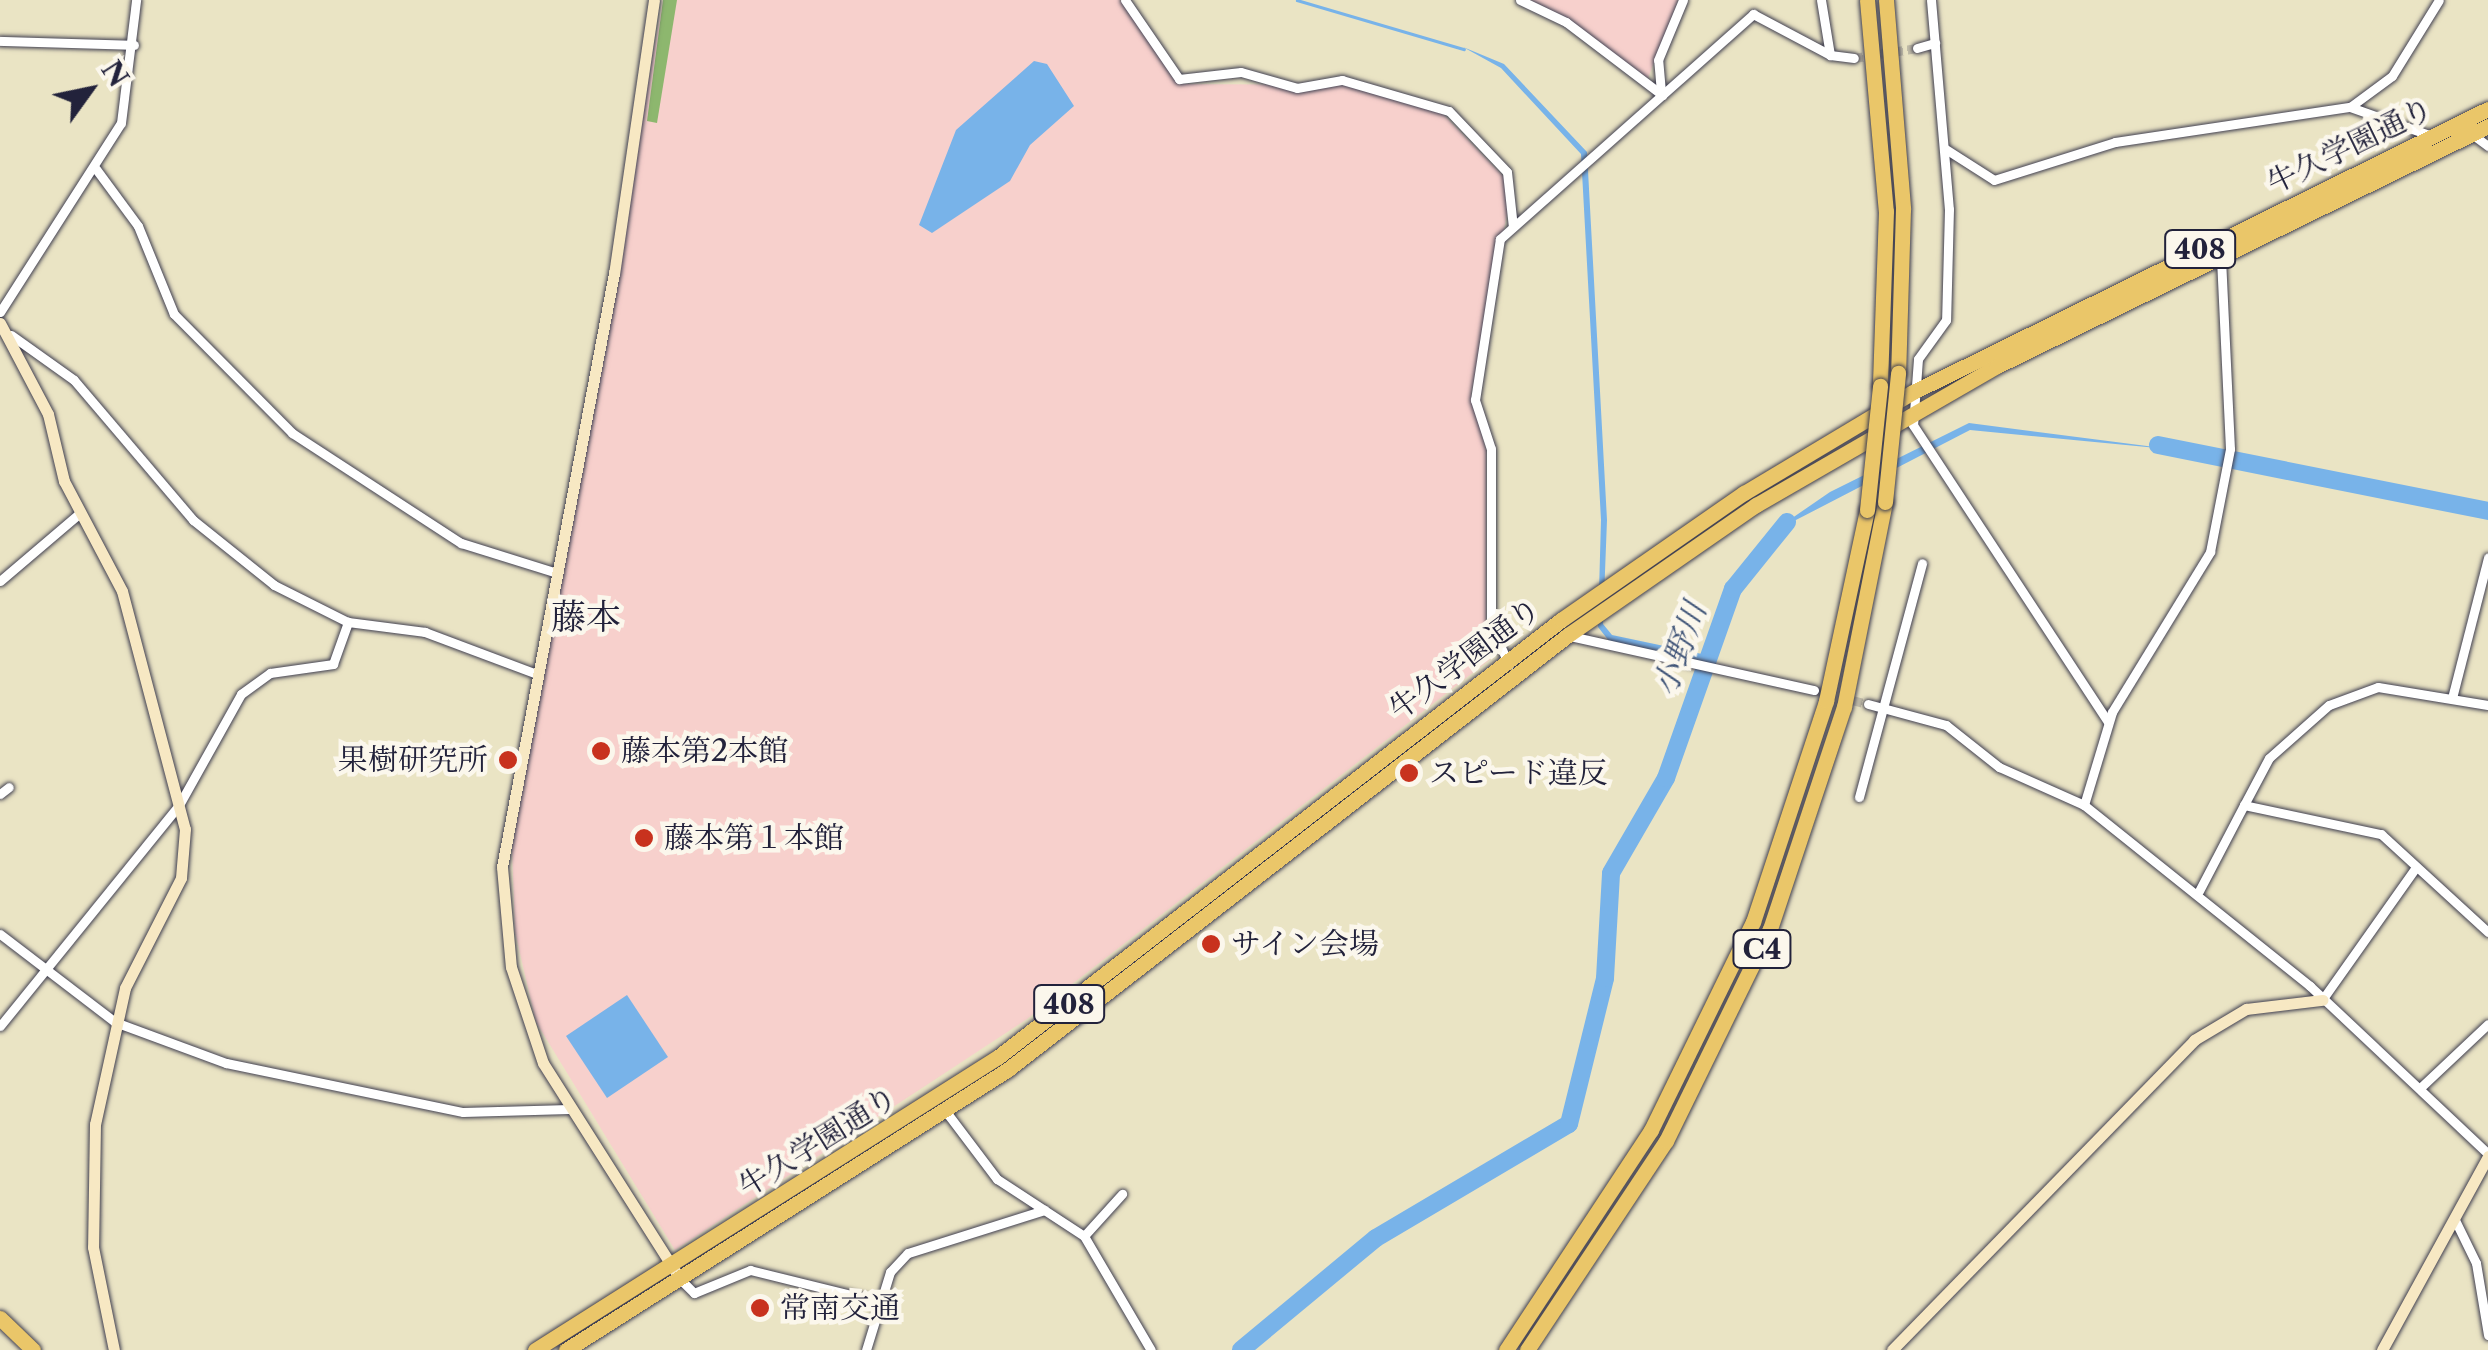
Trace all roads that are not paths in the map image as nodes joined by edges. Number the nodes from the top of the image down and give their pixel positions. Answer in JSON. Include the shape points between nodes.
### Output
{"nodes":[{"id":1,"x":136,"y":0,"type":"edge"},
{"id":2,"x":654,"y":0,"type":"edge"},
{"id":3,"x":1125,"y":0,"type":"edge"},
{"id":4,"x":1520,"y":0,"type":"edge"},
{"id":5,"x":1683,"y":0,"type":"edge"},
{"id":6,"x":1821,"y":0,"type":"edge"},
{"id":7,"x":1867,"y":0,"type":"edge"},
{"id":8,"x":1886,"y":0,"type":"edge"},
{"id":9,"x":1931,"y":0,"type":"edge"},
{"id":10,"x":2438,"y":0,"type":"edge"},
{"id":11,"x":0,"y":41,"type":"edge"},
{"id":12,"x":1934,"y":43,"type":"junction"},
{"id":13,"x":134,"y":46,"type":"junction"},
{"id":14,"x":1917,"y":48,"type":"tunnel mouth"},
{"id":15,"x":1830,"y":55,"type":"junction"},
{"id":16,"x":1854,"y":58,"type":"tunnel mouth"},
{"id":17,"x":1662,"y":95,"type":"junction"},
{"id":18,"x":2350,"y":107,"type":"junction"},
{"id":19,"x":2488,"y":109,"type":"edge"},
{"id":20,"x":2488,"y":126,"type":"edge"},
{"id":21,"x":2472,"y":134,"type":"junction"},
{"id":22,"x":2436,"y":143,"type":"junction"},
{"id":23,"x":2488,"y":146,"type":"edge"},
{"id":24,"x":1944,"y":148,"type":"junction"},
{"id":25,"x":96,"y":169,"type":"junction"},
{"id":26,"x":1513,"y":228,"type":"junction"},
{"id":27,"x":2220,"y":239,"type":"junction"},
{"id":28,"x":2221,"y":256,"type":"junction"},
{"id":29,"x":0,"y":312,"type":"edge"},
{"id":30,"x":0,"y":323,"type":"edge"},
{"id":31,"x":11,"y":335,"type":"junction"},
{"id":32,"x":1914,"y":392,"type":"junction"},
{"id":33,"x":1911,"y":412,"type":"junction"},
{"id":34,"x":81,"y":512,"type":"junction"},
{"id":35,"x":2488,"y":558,"type":"edge"},
{"id":36,"x":1922,"y":562,"type":"dead end"},
{"id":37,"x":554,"y":572,"type":"junction"},
{"id":38,"x":0,"y":581,"type":"edge"},
{"id":39,"x":348,"y":622,"type":"junction"},
{"id":40,"x":1568,"y":635,"type":"junction"},
{"id":41,"x":1511,"y":668,"type":"junction"},
{"id":42,"x":534,"y":673,"type":"junction"},
{"id":43,"x":1814,"y":690,"type":"tunnel mouth"},
{"id":44,"x":2452,"y":698,"type":"junction"},
{"id":45,"x":1868,"y":704,"type":"tunnel mouth"},
{"id":46,"x":2488,"y":705,"type":"edge"},
{"id":47,"x":1884,"y":707,"type":"junction"},
{"id":48,"x":2108,"y":722,"type":"junction"},
{"id":49,"x":1859,"y":798,"type":"dead end"},
{"id":50,"x":179,"y":804,"type":"junction"},
{"id":51,"x":2084,"y":805,"type":"junction"},
{"id":52,"x":2244,"y":806,"type":"junction"},
{"id":53,"x":2416,"y":867,"type":"junction"},
{"id":54,"x":2199,"y":892,"type":"junction"},
{"id":55,"x":2488,"y":932,"type":"edge"},
{"id":56,"x":0,"y":934,"type":"edge"},
{"id":57,"x":45,"y":970,"type":"junction"},
{"id":58,"x":2322,"y":1000,"type":"junction"},
{"id":59,"x":115,"y":1022,"type":"junction"},
{"id":60,"x":0,"y":1026,"type":"edge"},
{"id":61,"x":2487,"y":1028,"type":"edge"},
{"id":62,"x":2420,"y":1088,"type":"junction"},
{"id":63,"x":569,"y":1110,"type":"junction"},
{"id":64,"x":946,"y":1112,"type":"junction"},
{"id":65,"x":2488,"y":1155,"type":"edge"},
{"id":66,"x":1122,"y":1194,"type":"dead end"},
{"id":67,"x":1044,"y":1210,"type":"junction"},
{"id":68,"x":2454,"y":1218,"type":"junction"},
{"id":69,"x":1084,"y":1236,"type":"junction"},
{"id":70,"x":2488,"y":1261,"type":"edge"},
{"id":71,"x":2476,"y":1264,"type":"junction"},
{"id":72,"x":676,"y":1272,"type":"junction"},
{"id":73,"x":883,"y":1303,"type":"junction"},
{"id":74,"x":0,"y":1318,"type":"edge"},
{"id":75,"x":2488,"y":1335,"type":"edge"},
{"id":76,"x":33,"y":1350,"type":"edge"},
{"id":77,"x":114,"y":1350,"type":"edge"},
{"id":78,"x":535,"y":1350,"type":"edge"},
{"id":79,"x":566,"y":1350,"type":"edge"},
{"id":80,"x":866,"y":1350,"type":"edge"},
{"id":81,"x":1151,"y":1350,"type":"edge"},
{"id":82,"x":1506,"y":1350,"type":"edge"},
{"id":83,"x":1527,"y":1350,"type":"edge"},
{"id":84,"x":1892,"y":1350,"type":"edge"},
{"id":85,"x":2382,"y":1350,"type":"edge"}],
"edges":[{"from":1,"to":13,"type":"street"},
{"from":2,"to":37,"type":"street","via":[[614,273]]},
{"from":3,"to":26,"type":"street","via":[[1179,79],[1241,72],[1297,88],[1342,80],[1448,110],[1506,172]]},
{"from":4,"to":17,"type":"street","via":[[1566,22]]},
{"from":5,"to":17,"type":"street","via":[[1658,60]]},
{"from":6,"to":15,"type":"street"},
{"from":7,"to":82,"type":"highway","number":"C4","bridge":true,"via":[[1886,211],[1880,386],[1866,510],[1826,701],[1754,922],[1651,1130]]},
{"from":8,"to":83,"type":"highway","number":"C4","bridge":true,"via":[[1903,209],[1898,373],[1885,502],[1844,707],[1770,929],[1656,1157]]},
{"from":9,"to":12,"type":"street"},
{"from":10,"to":18,"type":"street","via":[[2392,76]]},
{"from":11,"to":13,"type":"street"},
{"from":12,"to":14,"type":"street"},
{"from":12,"to":24,"type":"street"},
{"from":13,"to":25,"type":"street","via":[[121,123]]},
{"from":15,"to":16,"type":"street"},
{"from":15,"to":17,"type":"street","via":[[1754,14]]},
{"from":17,"to":26,"type":"street"},
{"from":18,"to":22,"type":"street"},
{"from":18,"to":24,"type":"street","via":[[2115,142],[1994,180]]},
{"from":19,"to":22,"type":"highway","name":"牛久学園通り","number":"408"},
{"from":20,"to":21,"type":"highway","name":"牛久学園通り","number":"408"},
{"from":21,"to":22,"type":"highway","name":"牛久学園通り","number":"408"},
{"from":21,"to":23,"type":"street"},
{"from":22,"to":27,"type":"highway","name":"牛久学園通り","number":"408"},
{"from":22,"to":28,"type":"highway","name":"牛久学園通り","number":"408"},
{"from":24,"to":32,"type":"street","via":[[1946,320],[1918,359]]},
{"from":25,"to":29,"type":"street"},
{"from":25,"to":37,"type":"street","via":[[138,226],[174,314],[292,433],[461,543]]},
{"from":26,"to":41,"type":"street","via":[[1500,239],[1474,400],[1491,449],[1491,625]]},
{"from":27,"to":28,"type":"street"},
{"from":27,"to":32,"type":"highway","name":"牛久学園通り","number":"408"},
{"from":28,"to":33,"type":"highway","name":"牛久学園通り","number":"408"},
{"from":28,"to":48,"type":"street","via":[[2230,450],[2210,552]]},
{"from":30,"to":31,"type":"street"},
{"from":31,"to":34,"type":"street"},
{"from":31,"to":39,"type":"street","via":[[74,380],[207,533],[274,585]]},
{"from":32,"to":33,"type":"street"},
{"from":32,"to":41,"type":"highway","name":"牛久学園通り","number":"408","via":[[1680,535]]},
{"from":33,"to":40,"type":"highway","name":"牛久学園通り","number":"408"},
{"from":33,"to":48,"type":"street","via":[[1927,450]]},
{"from":34,"to":38,"type":"street"},
{"from":34,"to":50,"type":"street","via":[[122,591]]},
{"from":35,"to":44,"type":"street"},
{"from":36,"to":47,"type":"street"},
{"from":37,"to":42,"type":"street"},
{"from":39,"to":42,"type":"street","via":[[426,632]]},
{"from":39,"to":50,"type":"street","via":[[333,664],[270,672],[241,694]]},
{"from":40,"to":41,"type":"highway","name":"牛久学園通り","number":"408"},
{"from":40,"to":43,"type":"street"},
{"from":41,"to":64,"type":"highway","name":"牛久学園通り","number":"408"},
{"from":41,"to":72,"type":"highway","name":"牛久学園通り","number":"408","via":[[998,1057]]},
{"from":42,"to":63,"type":"street","via":[[504,828],[505,932],[522,1006]]},
{"from":44,"to":46,"type":"street"},
{"from":44,"to":52,"type":"street","via":[[2378,687],[2329,705],[2269,758]]},
{"from":45,"to":47,"type":"street"},
{"from":47,"to":49,"type":"street"},
{"from":47,"to":51,"type":"street","via":[[1946,725],[1999,767]]},
{"from":48,"to":51,"type":"street"},
{"from":50,"to":57,"type":"street"},
{"from":50,"to":59,"type":"street","via":[[182,878]]},
{"from":51,"to":54,"type":"street"},
{"from":52,"to":53,"type":"street","via":[[2381,834]]},
{"from":52,"to":54,"type":"street"},
{"from":53,"to":55,"type":"street"},
{"from":53,"to":58,"type":"street"},
{"from":54,"to":58,"type":"street"},
{"from":56,"to":57,"type":"street"},
{"from":57,"to":59,"type":"street"},
{"from":57,"to":60,"type":"street"},
{"from":58,"to":62,"type":"street"},
{"from":58,"to":84,"type":"street","via":[[2246,1009],[2194,1040]]},
{"from":59,"to":63,"type":"street","via":[[226,1063],[376,1100],[498,1114]]},
{"from":59,"to":77,"type":"street","via":[[92,1190],[99,1294]]},
{"from":61,"to":62,"type":"street"},
{"from":62,"to":65,"type":"street"},
{"from":63,"to":72,"type":"street"},
{"from":64,"to":67,"type":"street","via":[[998,1179]]},
{"from":64,"to":72,"type":"highway","name":"牛久学園通り","number":"408"},
{"from":65,"to":68,"type":"street"},
{"from":66,"to":69,"type":"street"},
{"from":67,"to":69,"type":"street"},
{"from":67,"to":73,"type":"street","via":[[908,1253],[890,1272]]},
{"from":68,"to":71,"type":"street"},
{"from":68,"to":85,"type":"street"},
{"from":69,"to":81,"type":"street"},
{"from":70,"to":71,"type":"street"},
{"from":71,"to":75,"type":"street"},
{"from":72,"to":73,"type":"street","via":[[694,1294],[750,1270]]},
{"from":72,"to":78,"type":"highway","name":"牛久学園通り","number":"408"},
{"from":72,"to":79,"type":"highway","name":"牛久学園通り","number":"408"},
{"from":73,"to":80,"type":"street"},
{"from":74,"to":76,"type":"highway"}]}
